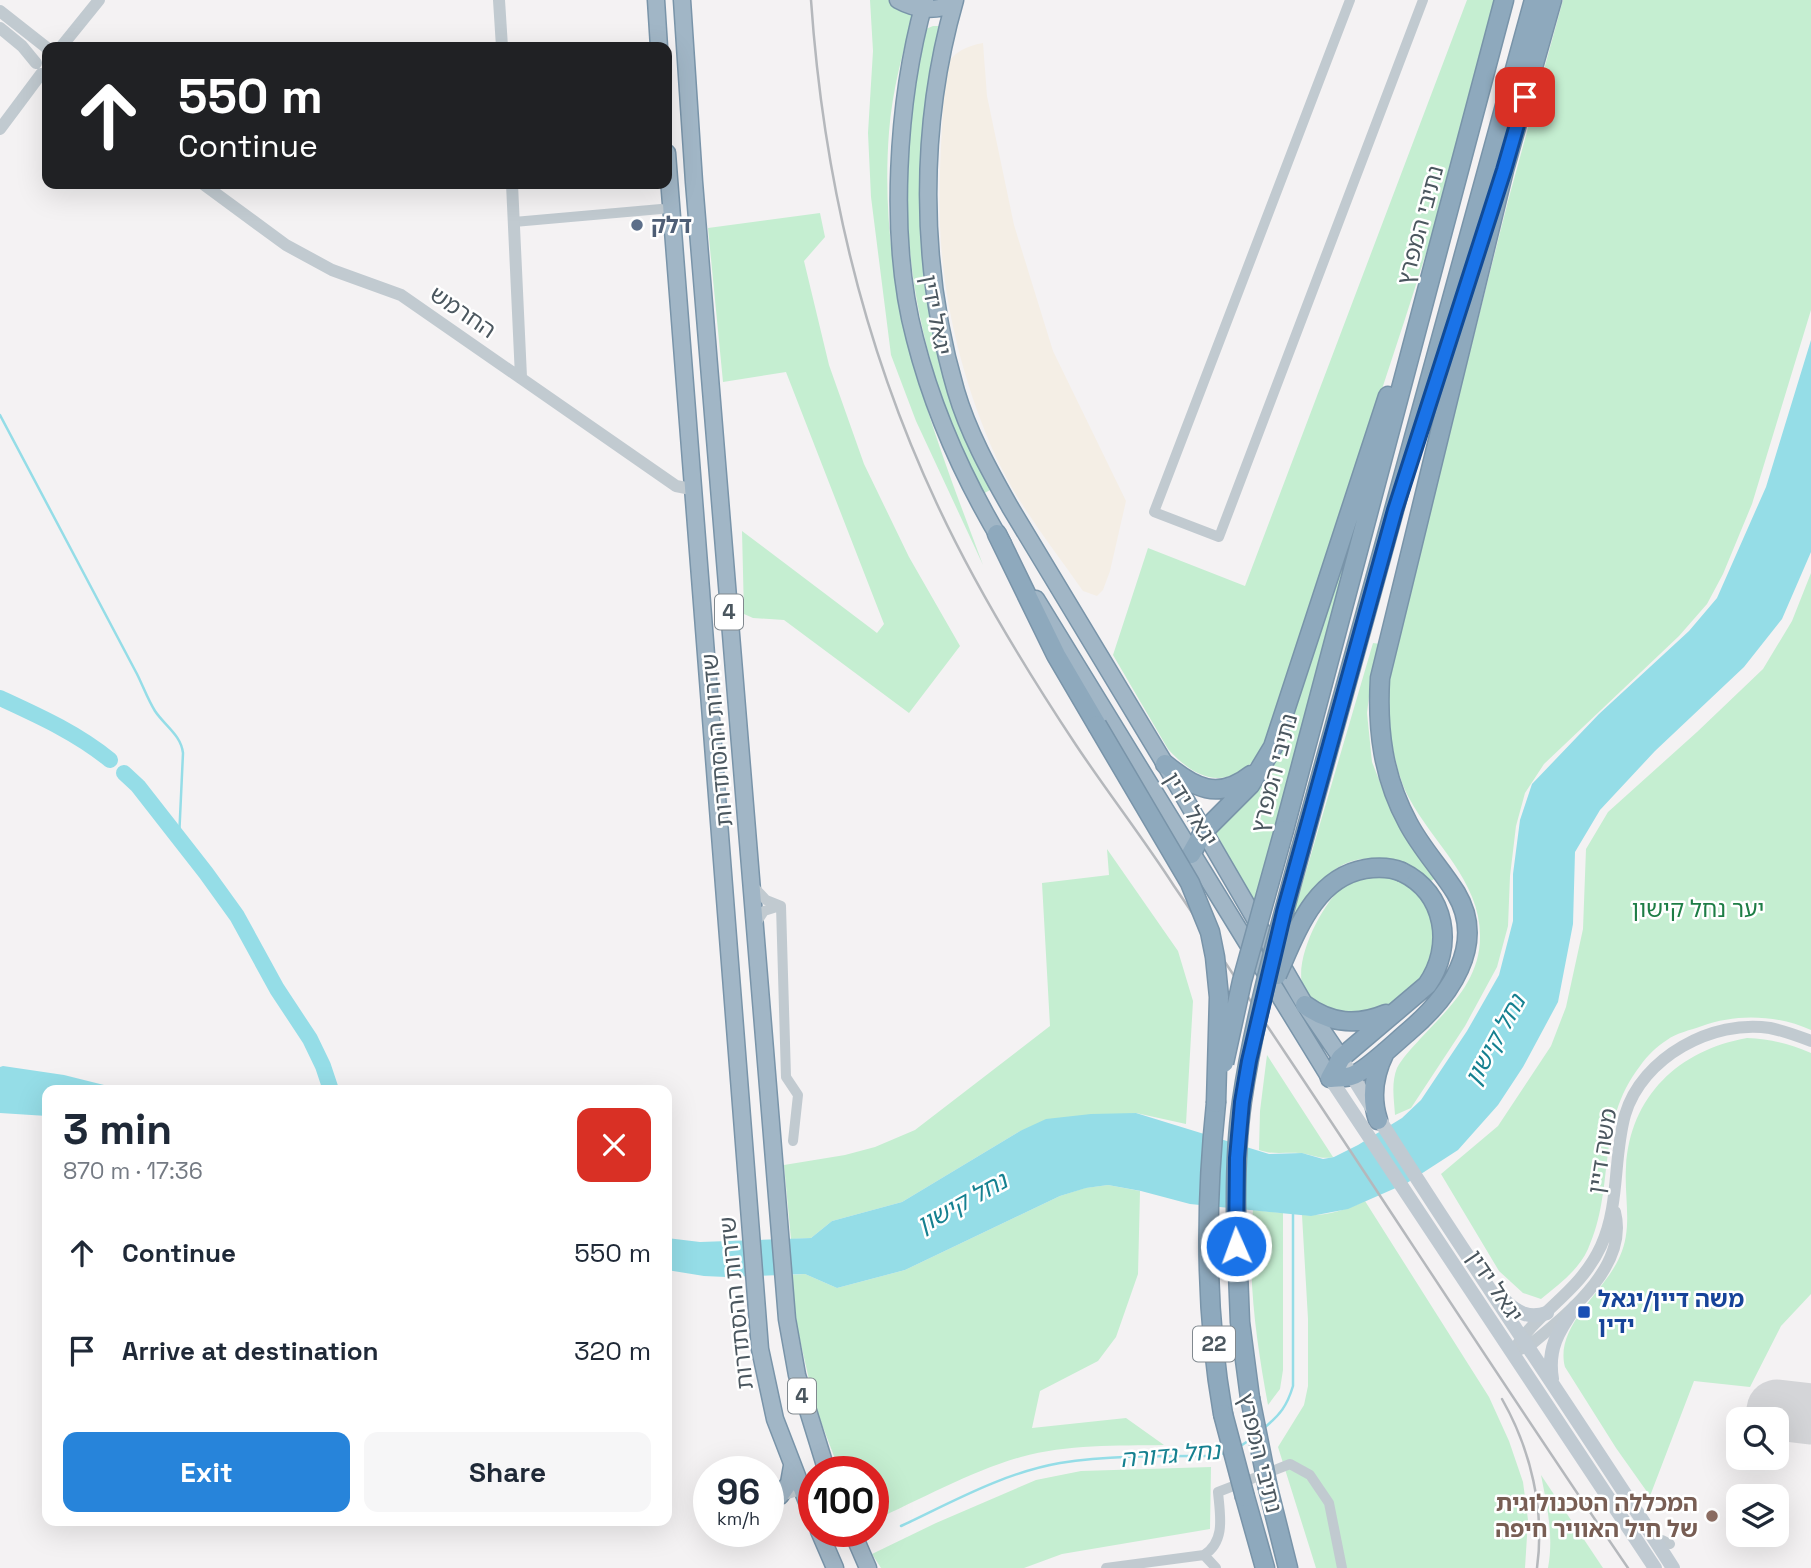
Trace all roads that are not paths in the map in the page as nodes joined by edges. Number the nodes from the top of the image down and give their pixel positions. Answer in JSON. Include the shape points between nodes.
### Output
{"nodes":[{"id":1,"x":99,"y":0,"type":"edge"},
{"id":2,"x":499,"y":0,"type":"edge"},
{"id":3,"x":656,"y":0,"type":"edge"},
{"id":4,"x":682,"y":0,"type":"edge"},
{"id":5,"x":898,"y":0,"type":"edge"},
{"id":6,"x":1350,"y":0,"type":"edge"},
{"id":7,"x":1423,"y":0,"type":"edge"},
{"id":8,"x":1504,"y":0,"type":"edge"},
{"id":9,"x":1534,"y":0,"type":"edge"},
{"id":10,"x":1552,"y":0,"type":"edge"},
{"id":11,"x":955,"y":1,"type":"edge"},
{"id":12,"x":924,"y":4,"type":"edge"},
{"id":13,"x":0,"y":11,"type":"edge"},
{"id":14,"x":0,"y":28,"type":"edge"},
{"id":15,"x":65,"y":42,"type":"edge"},
{"id":16,"x":502,"y":42,"type":"edge"},
{"id":17,"x":659,"y":42,"type":"edge"},
{"id":18,"x":42,"y":45,"type":"edge"},
{"id":19,"x":42,"y":52,"type":"edge"},
{"id":20,"x":41,"y":71,"type":"edge"},
{"id":21,"x":0,"y":129,"type":"edge"},
{"id":22,"x":1504,"y":170,"type":"junction"},
{"id":23,"x":210,"y":189,"type":"edge"},
{"id":24,"x":512,"y":189,"type":"edge"},
{"id":25,"x":670,"y":189,"type":"edge"},
{"id":26,"x":661,"y":209,"type":"dead end"},
{"id":27,"x":1446,"y":220,"type":"junction"},
{"id":28,"x":514,"y":222,"type":"junction"},
{"id":29,"x":521,"y":377,"type":"junction"},
{"id":30,"x":691,"y":489,"type":"junction"},
{"id":31,"x":1395,"y":510,"type":"junction"},
{"id":32,"x":997,"y":534,"type":"junction"},
{"id":33,"x":1165,"y":764,"type":"junction"},
{"id":34,"x":1264,"y":764,"type":"junction"},
{"id":35,"x":1203,"y":831,"type":"junction"},
{"id":36,"x":1191,"y":854,"type":"junction"},
{"id":37,"x":752,"y":884,"type":"junction"},
{"id":38,"x":781,"y":905,"type":"junction"},
{"id":39,"x":755,"y":925,"type":"junction"},
{"id":40,"x":1410,"y":1000,"type":"junction"},
{"id":41,"x":1305,"y":1005,"type":"junction"},
{"id":42,"x":1260,"y":1013,"type":"junction"},
{"id":43,"x":1811,"y":1041,"type":"edge"},
{"id":44,"x":1387,"y":1050,"type":"junction"},
{"id":45,"x":1341,"y":1058,"type":"junction"},
{"id":46,"x":1352,"y":1076,"type":"junction"},
{"id":47,"x":1329,"y":1078,"type":"junction"},
{"id":48,"x":1216,"y":1103,"type":"junction"},
{"id":49,"x":1378,"y":1120,"type":"junction"},
{"id":50,"x":793,"y":1141,"type":"dead end"},
{"id":51,"x":1614,"y":1208,"type":"junction"},
{"id":52,"x":1490,"y":1287,"type":"junction"},
{"id":53,"x":1575,"y":1307,"type":"junction"},
{"id":54,"x":1547,"y":1313,"type":"junction"},
{"id":55,"x":1526,"y":1341,"type":"junction"},
{"id":56,"x":1513,"y":1352,"type":"junction"},
{"id":57,"x":1552,"y":1384,"type":"junction"},
{"id":58,"x":819,"y":1456,"type":"edge"},
{"id":59,"x":792,"y":1466,"type":"junction"},
{"id":60,"x":798,"y":1474,"type":"edge"},
{"id":61,"x":784,"y":1488,"type":"edge"},
{"id":62,"x":826,"y":1547,"type":"edge"},
{"id":63,"x":859,"y":1547,"type":"edge"},
{"id":64,"x":1204,"y":1555,"type":"junction"},
{"id":65,"x":1287,"y":1562,"type":"edge"},
{"id":66,"x":835,"y":1568,"type":"edge"},
{"id":67,"x":868,"y":1568,"type":"edge"},
{"id":68,"x":1106,"y":1568,"type":"edge"},
{"id":69,"x":1216,"y":1568,"type":"edge"},
{"id":70,"x":1265,"y":1568,"type":"edge"},
{"id":71,"x":1342,"y":1568,"type":"edge"},
{"id":72,"x":1655,"y":1568,"type":"edge"},
{"id":73,"x":1674,"y":1568,"type":"edge"}],
"edges":[{"from":1,"to":15,"type":"street"},
{"from":2,"to":16,"type":"street"},
{"from":3,"to":17,"type":"highway"},
{"from":4,"to":37,"type":"highway","name":"שדרות ההסתדרות","number":"4"},
{"from":5,"to":12,"type":"highway"},
{"from":6,"to":7,"type":"street","via":[[1154,512],[1219,537]]},
{"from":8,"to":27,"type":"highway","name":"נתיבי המפרץ","number":"22"},
{"from":9,"to":31,"type":"highway","name":"נתיבי המפרץ","number":"22"},
{"from":10,"to":22,"type":"highway"},
{"from":11,"to":12,"type":"highway","via":[[936,9]]},
{"from":11,"to":33,"type":"highway","name":"יגאל ידין","via":[[937,81],[929,174],[933,268],[956,391],[991,474]]},
{"from":12,"to":32,"type":"highway","name":"יגאל ידין","via":[[901,133],[901,245],[908,303],[942,422]]},
{"from":13,"to":18,"type":"street"},
{"from":14,"to":20,"type":"street","via":[[22,46]]},
{"from":19,"to":20,"type":"street","via":[[38,55]]},
{"from":20,"to":21,"type":"street"},
{"from":22,"to":31,"type":"highway"},
{"from":22,"to":44,"type":"highway","via":[[1408,556],[1379,699],[1380,741],[1389,781],[1408,823],[1456,894],[1468,934],[1460,971],[1445,995]]},
{"from":23,"to":29,"type":"street","name":"החרמש","via":[[286,245],[332,270],[401,295]]},
{"from":24,"to":28,"type":"street"},
{"from":25,"to":30,"type":"highway","name":"שדרות ההסתדרות","number":"4"},
{"from":26,"to":28,"type":"street"},
{"from":27,"to":34,"type":"highway","via":[[1282,725]]},
{"from":27,"to":48,"type":"highway","name":"נתיבי המפרץ","number":"22","bridge":true,"via":[[1242,981]]},
{"from":28,"to":29,"type":"street"},
{"from":29,"to":30,"type":"street","name":"החרמש","via":[[676,486]]},
{"from":30,"to":59,"type":"highway","name":"שדרות ההסתדרות","number":"4","via":[[757,1317],[765,1380]]},
{"from":31,"to":42,"type":"highway","name":"נתיבי המפרץ","number":"22","bridge":true},
{"from":32,"to":36,"type":"highway","name":"יגאל ידין"},
{"from":32,"to":48,"type":"highway","bridge":true,"via":[[1056,655],[1190,883],[1210,932],[1219,997]]},
{"from":33,"to":34,"type":"highway","via":[[1190,783],[1211,790],[1241,782]]},
{"from":33,"to":35,"type":"highway","name":"יגאל ידין"},
{"from":34,"to":35,"type":"highway","via":[[1250,785]]},
{"from":35,"to":36,"type":"highway"},
{"from":35,"to":41,"type":"highway","name":"יגאל ידין"},
{"from":36,"to":47,"type":"highway","name":"יגאל ידין"},
{"from":37,"to":38,"type":"street","via":[[766,900]]},
{"from":37,"to":39,"type":"highway","name":"שדרות ההסתדרות","number":"4"},
{"from":38,"to":39,"type":"street","via":[[764,911]]},
{"from":38,"to":50,"type":"street","via":[[786,1077],[798,1096]]},
{"from":39,"to":58,"type":"highway","name":"שדרות ההסתדרות","number":"4","via":[[788,1319],[797,1375]]},
{"from":40,"to":41,"type":"highway","via":[[1385,1015],[1349,1023],[1322,1016]]},
{"from":40,"to":42,"type":"highway","bridge":true,"via":[[1435,973],[1441,959],[1442,922],[1426,888],[1402,872],[1373,868],[1338,878],[1304,916]]},
{"from":40,"to":45,"type":"highway"},
{"from":41,"to":45,"type":"highway","name":"יגאל ידין"},
{"from":42,"to":65,"type":"highway","name":"נתיבי המפרץ","number":"22","bridge":true,"via":[[1242,1102],[1235,1219],[1241,1333],[1250,1398]]},
{"from":43,"to":51,"type":"street","name":"משה דיין","via":[[1768,1028],[1740,1028],[1698,1039],[1662,1060],[1626,1111]]},
{"from":44,"to":46,"type":"highway"},
{"from":44,"to":49,"type":"highway","via":[[1373,1090]]},
{"from":45,"to":46,"type":"main road","name":"יגאל ידין"},
{"from":45,"to":47,"type":"highway"},
{"from":46,"to":47,"type":"highway"},
{"from":46,"to":49,"type":"main road","name":"יגאל ידין"},
{"from":47,"to":56,"type":"main road","name":"יגאל ידין"},
{"from":48,"to":70,"type":"highway","name":"נתיבי המפרץ","number":"22","bridge":true,"via":[[1207,1226],[1216,1375]]},
{"from":49,"to":52,"type":"main road","name":"יגאל ידין"},
{"from":51,"to":53,"type":"street","name":"משה דיין","via":[[1614,1248]]},
{"from":51,"to":54,"type":"street","name":"משה דיין","via":[[1589,1268]]},
{"from":52,"to":54,"type":"main road","via":[[1524,1315]]},
{"from":52,"to":55,"type":"main road","name":"יגאל ידין"},
{"from":53,"to":55,"type":"street","name":"משה דיין"},
{"from":53,"to":57,"type":"main road","via":[[1550,1350]]},
{"from":54,"to":55,"type":"street","name":"משה דיין"},
{"from":55,"to":56,"type":"street","name":"משה דיין"},
{"from":55,"to":57,"type":"main road","name":"יגאל ידין"},
{"from":56,"to":72,"type":"main road","name":"יגאל ידין"},
{"from":57,"to":73,"type":"main road","name":"יגאל ידין","via":[[1663,1543]]},
{"from":59,"to":60,"type":"highway","name":"שדרות ההסתדרות","number":"4"},
{"from":59,"to":61,"type":"highway"},
{"from":62,"to":66,"type":"highway"},
{"from":63,"to":67,"type":"highway"},
{"from":64,"to":68,"type":"street"},
{"from":64,"to":69,"type":"street"},
{"from":64,"to":71,"type":"street","via":[[1213,1550],[1221,1529],[1218,1492],[1290,1464],[1310,1475],[1329,1503]]}]}
